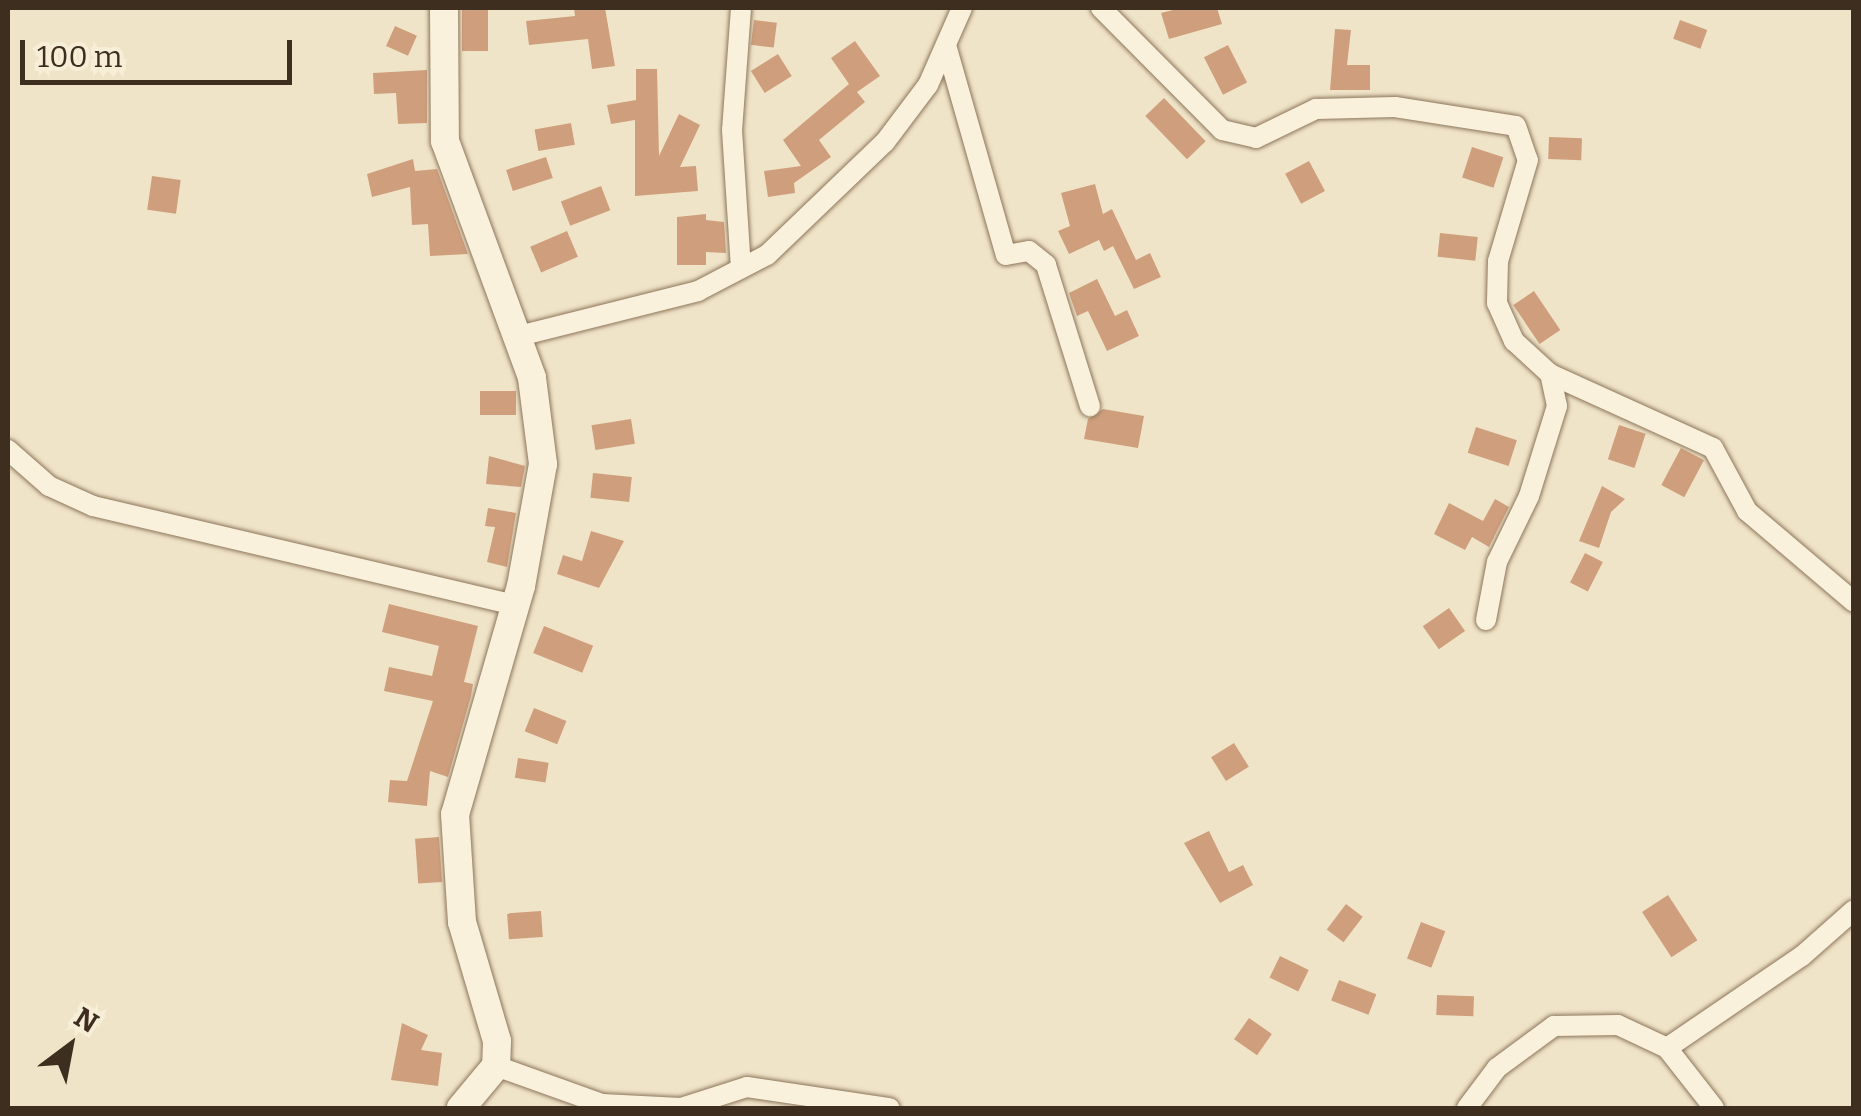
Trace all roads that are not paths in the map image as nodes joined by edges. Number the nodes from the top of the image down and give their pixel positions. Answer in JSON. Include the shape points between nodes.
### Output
{"nodes":[{"id":1,"x":444,"y":8,"type":"edge"},
{"id":2,"x":741,"y":8,"type":"edge"},
{"id":3,"x":962,"y":8,"type":"edge"},
{"id":4,"x":1101,"y":8,"type":"edge"},
{"id":5,"x":946,"y":46,"type":"junction"},
{"id":6,"x":741,"y":268,"type":"junction"},
{"id":7,"x":518,"y":336,"type":"junction"},
{"id":8,"x":1550,"y":374,"type":"junction"},
{"id":9,"x":1090,"y":406,"type":"dead end"},
{"id":10,"x":8,"y":450,"type":"edge"},
{"id":11,"x":1854,"y":602,"type":"edge"},
{"id":12,"x":515,"y":604,"type":"junction"},
{"id":13,"x":1486,"y":620,"type":"dead end"},
{"id":14,"x":1854,"y":910,"type":"edge"},
{"id":15,"x":1666,"y":1048,"type":"junction"},
{"id":16,"x":496,"y":1066,"type":"junction"},
{"id":17,"x":461,"y":1108,"type":"edge"},
{"id":18,"x":889,"y":1108,"type":"edge"},
{"id":19,"x":1467,"y":1108,"type":"edge"},
{"id":20,"x":1714,"y":1108,"type":"edge"}],
"edges":[{"from":1,"to":7,"type":"street","via":[[445,141]]},
{"from":2,"to":6,"type":"street","via":[[732,130]]},
{"from":3,"to":5,"type":"street"},
{"from":4,"to":8,"type":"street","via":[[1222,130],[1256,138],[1316,108],[1395,107],[1516,126],[1528,160],[1498,261],[1497,303],[1514,341]]},
{"from":5,"to":6,"type":"street","via":[[885,142],[767,255]]},
{"from":5,"to":9,"type":"street","via":[[1006,255],[1028,251],[1046,265]]},
{"from":6,"to":7,"type":"street","via":[[698,291]]},
{"from":7,"to":12,"type":"street","via":[[543,464]]},
{"from":8,"to":11,"type":"street","via":[[1713,448],[1747,511]]},
{"from":8,"to":13,"type":"street","via":[[1557,406],[1530,496],[1497,562]]},
{"from":10,"to":12,"type":"street","via":[[49,486],[93,506]]},
{"from":12,"to":16,"type":"street","via":[[455,814],[462,922],[497,1042]]},
{"from":14,"to":15,"type":"street","via":[[1802,956]]},
{"from":15,"to":19,"type":"street","via":[[1618,1025],[1554,1026],[1497,1068]]},
{"from":15,"to":20,"type":"street"},
{"from":16,"to":17,"type":"street"},
{"from":16,"to":18,"type":"street","via":[[602,1104],[680,1108],[747,1086]]}]}
